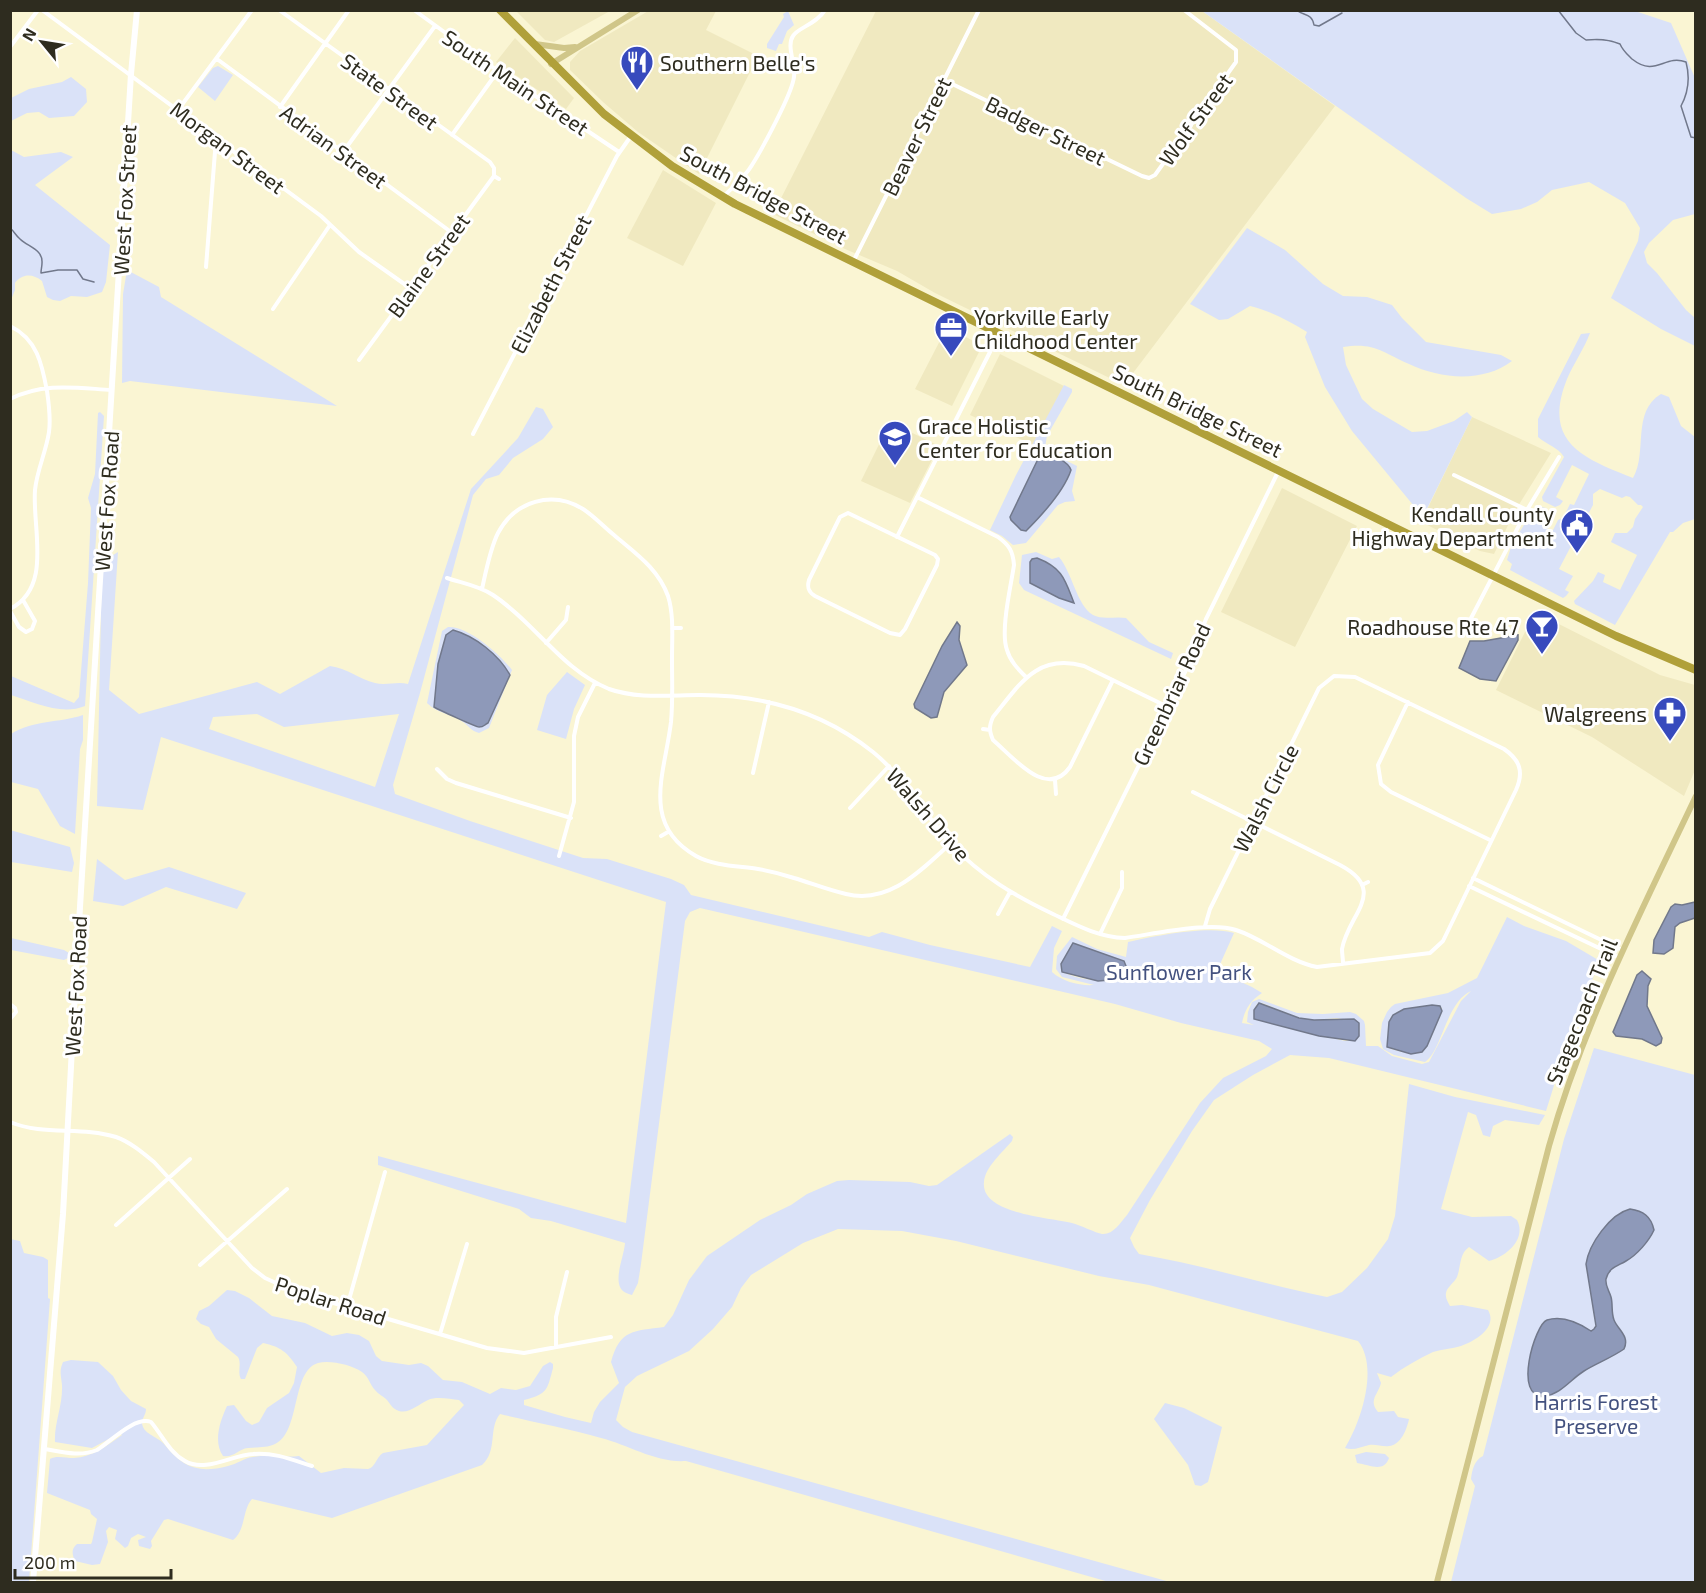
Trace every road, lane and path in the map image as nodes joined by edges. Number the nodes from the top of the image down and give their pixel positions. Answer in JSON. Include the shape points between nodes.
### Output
{"nodes":[{"id":1,"x":40,"y":10,"type":"edge"},
{"id":2,"x":137,"y":10,"type":"edge"},
{"id":3,"x":252,"y":10,"type":"edge"},
{"id":4,"x":279,"y":10,"type":"edge"},
{"id":5,"x":349,"y":10,"type":"edge"},
{"id":6,"x":414,"y":10,"type":"edge"},
{"id":7,"x":500,"y":10,"type":"edge"},
{"id":8,"x":638,"y":10,"type":"edge"},
{"id":9,"x":825,"y":10,"type":"edge"},
{"id":10,"x":979,"y":10,"type":"edge"},
{"id":11,"x":1184,"y":10,"type":"edge"},
{"id":12,"x":435,"y":26,"type":"junction"},
{"id":13,"x":325,"y":43,"type":"junction"},
{"id":14,"x":531,"y":43,"type":"junction"},
{"id":15,"x":579,"y":46,"type":"junction"},
{"id":16,"x":10,"y":47,"type":"edge"},
{"id":17,"x":217,"y":59,"type":"junction"},
{"id":18,"x":551,"y":64,"type":"junction"},
{"id":19,"x":498,"y":71,"type":"junction"},
{"id":20,"x":131,"y":74,"type":"junction"},
{"id":21,"x":944,"y":80,"type":"junction"},
{"id":22,"x":388,"y":90,"type":"junction"},
{"id":23,"x":280,"y":106,"type":"junction"},
{"id":24,"x":178,"y":110,"type":"junction"},
{"id":25,"x":452,"y":135,"type":"junction"},
{"id":26,"x":631,"y":136,"type":"junction"},
{"id":27,"x":216,"y":139,"type":"junction"},
{"id":28,"x":619,"y":152,"type":"junction"},
{"id":29,"x":343,"y":153,"type":"junction"},
{"id":30,"x":494,"y":176,"type":"junction"},
{"id":31,"x":499,"y":178,"type":"dead end"},
{"id":32,"x":1149,"y":178,"type":"joint"},
{"id":33,"x":723,"y":197,"type":"junction"},
{"id":34,"x":330,"y":225,"type":"junction"},
{"id":35,"x":451,"y":232,"type":"junction"},
{"id":36,"x":854,"y":262,"type":"junction"},
{"id":37,"x":206,"y":267,"type":"dead end"},
{"id":38,"x":410,"y":288,"type":"junction"},
{"id":39,"x":273,"y":309,"type":"dead end"},
{"id":40,"x":10,"y":326,"type":"edge"},
{"id":41,"x":999,"y":334,"type":"junction"},
{"id":42,"x":359,"y":360,"type":"dead end"},
{"id":43,"x":46,"y":387,"type":"junction"},
{"id":44,"x":113,"y":390,"type":"junction"},
{"id":45,"x":10,"y":399,"type":"edge"},
{"id":46,"x":473,"y":434,"type":"dead end"},
{"id":47,"x":1560,"y":457,"type":"dead end"},
{"id":48,"x":1279,"y":470,"type":"junction"},
{"id":49,"x":1454,"y":474,"type":"dead end"},
{"id":50,"x":917,"y":497,"type":"junction"},
{"id":51,"x":1527,"y":510,"type":"junction"},
{"id":52,"x":897,"y":537,"type":"junction"},
{"id":53,"x":1493,"y":574,"type":"junction"},
{"id":54,"x":447,"y":578,"type":"dead end"},
{"id":55,"x":482,"y":589,"type":"junction"},
{"id":56,"x":23,"y":600,"type":"junction"},
{"id":57,"x":568,"y":607,"type":"dead end"},
{"id":58,"x":10,"y":610,"type":"edge"},
{"id":59,"x":1467,"y":626,"type":"dead end"},
{"id":60,"x":672,"y":628,"type":"junction"},
{"id":61,"x":681,"y":628,"type":"dead end"},
{"id":62,"x":546,"y":643,"type":"junction"},
{"id":63,"x":1695,"y":670,"type":"edge"},
{"id":64,"x":1026,"y":677,"type":"junction"},
{"id":65,"x":1113,"y":680,"type":"junction"},
{"id":66,"x":595,"y":683,"type":"junction"},
{"id":67,"x":672,"y":695,"type":"junction"},
{"id":68,"x":769,"y":702,"type":"junction"},
{"id":69,"x":1408,"y":702,"type":"junction"},
{"id":70,"x":1168,"y":707,"type":"junction"},
{"id":71,"x":983,"y":729,"type":"dead end"},
{"id":72,"x":990,"y":730,"type":"junction"},
{"id":73,"x":889,"y":766,"type":"junction"},
{"id":74,"x":436,"y":769,"type":"dead end"},
{"id":75,"x":753,"y":773,"type":"dead end"},
{"id":76,"x":1379,"y":779,"type":"junction"},
{"id":77,"x":1055,"y":780,"type":"junction"},
{"id":78,"x":1373,"y":780,"type":"dead end"},
{"id":79,"x":1193,"y":792,"type":"dead end"},
{"id":80,"x":1056,"y":794,"type":"dead end"},
{"id":81,"x":1695,"y":796,"type":"edge"},
{"id":82,"x":850,"y":808,"type":"dead end"},
{"id":83,"x":571,"y":818,"type":"junction"},
{"id":84,"x":1252,"y":822,"type":"junction"},
{"id":85,"x":668,"y":832,"type":"junction"},
{"id":86,"x":661,"y":836,"type":"dead end"},
{"id":87,"x":1490,"y":840,"type":"junction"},
{"id":88,"x":951,"y":843,"type":"junction"},
{"id":89,"x":559,"y":856,"type":"dead end"},
{"id":90,"x":1122,"y":872,"type":"dead end"},
{"id":91,"x":1473,"y":878,"type":"junction"},
{"id":92,"x":1368,"y":882,"type":"dead end"},
{"id":93,"x":1362,"y":885,"type":"junction"},
{"id":94,"x":1469,"y":886,"type":"junction"},
{"id":95,"x":1010,"y":892,"type":"junction"},
{"id":96,"x":998,"y":914,"type":"dead end"},
{"id":97,"x":1063,"y":919,"type":"junction"},
{"id":98,"x":1568,"y":924,"type":"junction"},
{"id":99,"x":1206,"y":926,"type":"junction"},
{"id":100,"x":1564,"y":931,"type":"junction"},
{"id":101,"x":1100,"y":934,"type":"junction"},
{"id":102,"x":1622,"y":950,"type":"junction"},
{"id":103,"x":1618,"y":957,"type":"junction"},
{"id":104,"x":1343,"y":963,"type":"junction"},
{"id":105,"x":10,"y":1004,"type":"edge"},
{"id":106,"x":10,"y":1019,"type":"edge"},
{"id":107,"x":11,"y":1123,"type":"edge"},
{"id":108,"x":67,"y":1131,"type":"junction"},
{"id":109,"x":190,"y":1159,"type":"dead end"},
{"id":110,"x":385,"y":1172,"type":"dead end"},
{"id":111,"x":170,"y":1178,"type":"junction"},
{"id":112,"x":287,"y":1189,"type":"dead end"},
{"id":113,"x":116,"y":1225,"type":"dead end"},
{"id":114,"x":227,"y":1241,"type":"junction"},
{"id":115,"x":467,"y":1244,"type":"dead end"},
{"id":116,"x":200,"y":1265,"type":"dead end"},
{"id":117,"x":567,"y":1272,"type":"dead end"},
{"id":118,"x":347,"y":1307,"type":"junction"},
{"id":119,"x":440,"y":1334,"type":"junction"},
{"id":120,"x":611,"y":1337,"type":"dead end"},
{"id":121,"x":556,"y":1347,"type":"junction"},
{"id":122,"x":44,"y":1449,"type":"junction"},
{"id":123,"x":312,"y":1466,"type":"dead end"},
{"id":124,"x":33,"y":1582,"type":"edge"},
{"id":125,"x":1437,"y":1582,"type":"edge"}],
"edges":[{"from":1,"to":16,"type":"street"},
{"from":1,"to":20,"type":"street","name":"Morgan Street"},
{"from":2,"to":20,"type":"street","name":"West Fox Street"},
{"from":3,"to":17,"type":"street"},
{"from":4,"to":13,"type":"street","name":"State Street"},
{"from":5,"to":13,"type":"street"},
{"from":6,"to":12,"type":"street","name":"South Main Street"},
{"from":7,"to":14,"type":"highway","name":"South Bridge Street"},
{"from":8,"to":15,"type":"main road"},
{"from":9,"to":33,"type":"street","via":[[792,37],[792,88],[753,165]]},
{"from":10,"to":21,"type":"street","name":"Beaver Street"},
{"from":11,"to":32,"type":"street","name":"Wolf Street","via":[[1236,50],[1236,62]]},
{"from":12,"to":19,"type":"street","name":"South Main Street"},
{"from":12,"to":22,"type":"street"},
{"from":13,"to":22,"type":"street","name":"State Street"},
{"from":13,"to":23,"type":"street"},
{"from":14,"to":15,"type":"main road"},
{"from":14,"to":18,"type":"highway","name":"South Bridge Street"},
{"from":15,"to":18,"type":"main road"},
{"from":17,"to":23,"type":"street","name":"Adrian Street"},
{"from":17,"to":24,"type":"street"},
{"from":18,"to":26,"type":"highway","name":"South Bridge Street"},
{"from":19,"to":25,"type":"street"},
{"from":19,"to":28,"type":"street","name":"South Main Street"},
{"from":20,"to":24,"type":"street","name":"Morgan Street"},
{"from":20,"to":44,"type":"street","name":"West Fox Street"},
{"from":21,"to":32,"type":"street","name":"Badger Street"},
{"from":21,"to":36,"type":"street","name":"Beaver Street"},
{"from":22,"to":25,"type":"street","name":"State Street"},
{"from":22,"to":29,"type":"street"},
{"from":23,"to":29,"type":"street","name":"Adrian Street"},
{"from":24,"to":27,"type":"street","name":"Morgan Street"},
{"from":25,"to":30,"type":"street","name":"State Street","via":[[490,162]]},
{"from":26,"to":28,"type":"street","name":"Elizabeth Street"},
{"from":26,"to":33,"type":"highway","name":"South Bridge Street"},
{"from":27,"to":34,"type":"street","name":"Morgan Street"},
{"from":27,"to":37,"type":"street"},
{"from":28,"to":46,"type":"street","name":"Elizabeth Street"},
{"from":29,"to":35,"type":"street","name":"Adrian Street"},
{"from":30,"to":31,"type":"street"},
{"from":30,"to":35,"type":"street","name":"Blaine Street"},
{"from":33,"to":36,"type":"highway","name":"South Bridge Street"},
{"from":34,"to":38,"type":"street","name":"Morgan Street","via":[[359,252]]},
{"from":34,"to":39,"type":"street"},
{"from":35,"to":38,"type":"street","name":"Blaine Street"},
{"from":36,"to":41,"type":"highway","name":"South Bridge Street"},
{"from":38,"to":42,"type":"street","name":"Blaine Street"},
{"from":40,"to":43,"type":"street","via":[[37,350]]},
{"from":41,"to":48,"type":"highway","name":"South Bridge Street"},
{"from":41,"to":50,"type":"street"},
{"from":43,"to":44,"type":"street"},
{"from":43,"to":45,"type":"street"},
{"from":43,"to":56,"type":"street","via":[[49,431],[34,507],[37,573]]},
{"from":44,"to":108,"type":"street","name":"West Fox Road"},
{"from":47,"to":51,"type":"street"},
{"from":48,"to":53,"type":"highway","name":"South Bridge Street"},
{"from":48,"to":70,"type":"street","name":"Greenbriar Road"},
{"from":49,"to":51,"type":"street"},
{"from":50,"to":52,"type":"street"},
{"from":50,"to":64,"type":"street","via":[[1008,544],[1014,565],[1004,636],[1012,661]]},
{"from":51,"to":53,"type":"street"},
{"from":52,"to":52,"type":"street","via":[[844,514],[809,580],[810,593],[900,635],[938,559]]},
{"from":53,"to":59,"type":"street"},
{"from":53,"to":63,"type":"highway","name":"South Bridge Street","via":[[1616,636]]},
{"from":54,"to":55,"type":"street","name":"Walsh Drive"},
{"from":55,"to":60,"type":"street","via":[[496,539],[506,520],[529,503],[560,500],[586,512],[650,565],[668,597]]},
{"from":55,"to":62,"type":"street","name":"Walsh Drive"},
{"from":56,"to":58,"type":"street"},
{"from":56,"to":58,"type":"street","via":[[35,621],[33,629],[21,629]]},
{"from":57,"to":62,"type":"street","via":[[566,620]]},
{"from":60,"to":61,"type":"street"},
{"from":60,"to":67,"type":"street"},
{"from":62,"to":66,"type":"street","name":"Walsh Drive"},
{"from":64,"to":65,"type":"street","via":[[1041,666],[1063,661]]},
{"from":64,"to":72,"type":"street","via":[[993,717]]},
{"from":65,"to":70,"type":"street"},
{"from":65,"to":77,"type":"street","via":[[1070,767]]},
{"from":66,"to":67,"type":"street","name":"Walsh Drive","via":[[627,693]]},
{"from":66,"to":83,"type":"street","via":[[574,736]]},
{"from":67,"to":68,"type":"street","name":"Walsh Drive","via":[[719,695]]},
{"from":67,"to":85,"type":"street","via":[[660,787]]},
{"from":68,"to":73,"type":"street","name":"Walsh Drive","via":[[834,726]]},
{"from":68,"to":75,"type":"street"},
{"from":69,"to":76,"type":"street","via":[[1378,765]]},
{"from":69,"to":84,"type":"street","name":"Walsh Circle","via":[[1355,677],[1333,673],[1319,688]]},
{"from":69,"to":87,"type":"street","name":"Walsh Circle","via":[[1504,749],[1522,764],[1518,784]]},
{"from":70,"to":97,"type":"street","name":"Greenbriar Road"},
{"from":71,"to":72,"type":"street"},
{"from":72,"to":77,"type":"street","via":[[993,740],[1036,776]]},
{"from":73,"to":82,"type":"street"},
{"from":73,"to":88,"type":"street","name":"Walsh Drive"},
{"from":74,"to":83,"type":"street","via":[[456,783]]},
{"from":76,"to":78,"type":"street"},
{"from":76,"to":87,"type":"street","via":[[1391,792]]},
{"from":77,"to":80,"type":"street"},
{"from":79,"to":84,"type":"street"},
{"from":81,"to":102,"type":"main road","name":"Stagecoach Trail"},
{"from":83,"to":89,"type":"street"},
{"from":84,"to":93,"type":"street","via":[[1347,868]]},
{"from":84,"to":99,"type":"street","name":"Walsh Circle","via":[[1210,909]]},
{"from":85,"to":86,"type":"street"},
{"from":85,"to":88,"type":"street","via":[[681,846],[703,859],[784,875],[857,896],[874,896],[895,888]]},
{"from":87,"to":91,"type":"street","name":"Walsh Circle"},
{"from":88,"to":95,"type":"street","name":"Walsh Drive","via":[[977,869]]},
{"from":90,"to":101,"type":"street","via":[[1122,888]]},
{"from":91,"to":94,"type":"street","name":"Walsh Drive"},
{"from":91,"to":98,"type":"street"},
{"from":92,"to":93,"type":"street"},
{"from":93,"to":104,"type":"street","via":[[1363,901],[1345,939]]},
{"from":94,"to":100,"type":"street"},
{"from":94,"to":104,"type":"street","name":"Walsh Drive","via":[[1435,950]]},
{"from":95,"to":96,"type":"street"},
{"from":95,"to":97,"type":"street","name":"Walsh Drive"},
{"from":97,"to":101,"type":"street","name":"Walsh Drive"},
{"from":98,"to":100,"type":"street"},
{"from":98,"to":102,"type":"street"},
{"from":99,"to":101,"type":"street","name":"Walsh Drive","via":[[1125,938]]},
{"from":99,"to":104,"type":"street","name":"Walsh Drive","via":[[1234,929],[1302,964],[1317,967]]},
{"from":100,"to":103,"type":"street"},
{"from":102,"to":103,"type":"main road","name":"Stagecoach Trail"},
{"from":103,"to":125,"type":"main road","name":"Stagecoach Trail","via":[[1565,1091],[1549,1146]]},
{"from":105,"to":106,"type":"street","via":[[16,1012]]},
{"from":107,"to":108,"type":"street","name":"Poplar Road"},
{"from":108,"to":111,"type":"street","name":"Poplar Road","via":[[116,1137],[136,1147]]},
{"from":108,"to":122,"type":"street","name":"West Fox Road"},
{"from":109,"to":111,"type":"street"},
{"from":110,"to":118,"type":"street"},
{"from":111,"to":113,"type":"street"},
{"from":111,"to":114,"type":"street","name":"Poplar Road"},
{"from":112,"to":114,"type":"street"},
{"from":114,"to":116,"type":"street"},
{"from":114,"to":118,"type":"street","name":"Poplar Road","via":[[265,1278],[296,1293]]},
{"from":115,"to":119,"type":"street"},
{"from":117,"to":121,"type":"street","via":[[556,1317]]},
{"from":118,"to":119,"type":"street","name":"Poplar Road"},
{"from":119,"to":121,"type":"street","name":"Poplar Road","via":[[506,1351],[524,1353]]},
{"from":120,"to":121,"type":"street","name":"Poplar Road"},
{"from":122,"to":123,"type":"street","via":[[91,1453],[135,1423],[146,1420],[174,1452],[195,1465],[270,1454]]},
{"from":122,"to":124,"type":"street","name":"West Fox Road"}]}
